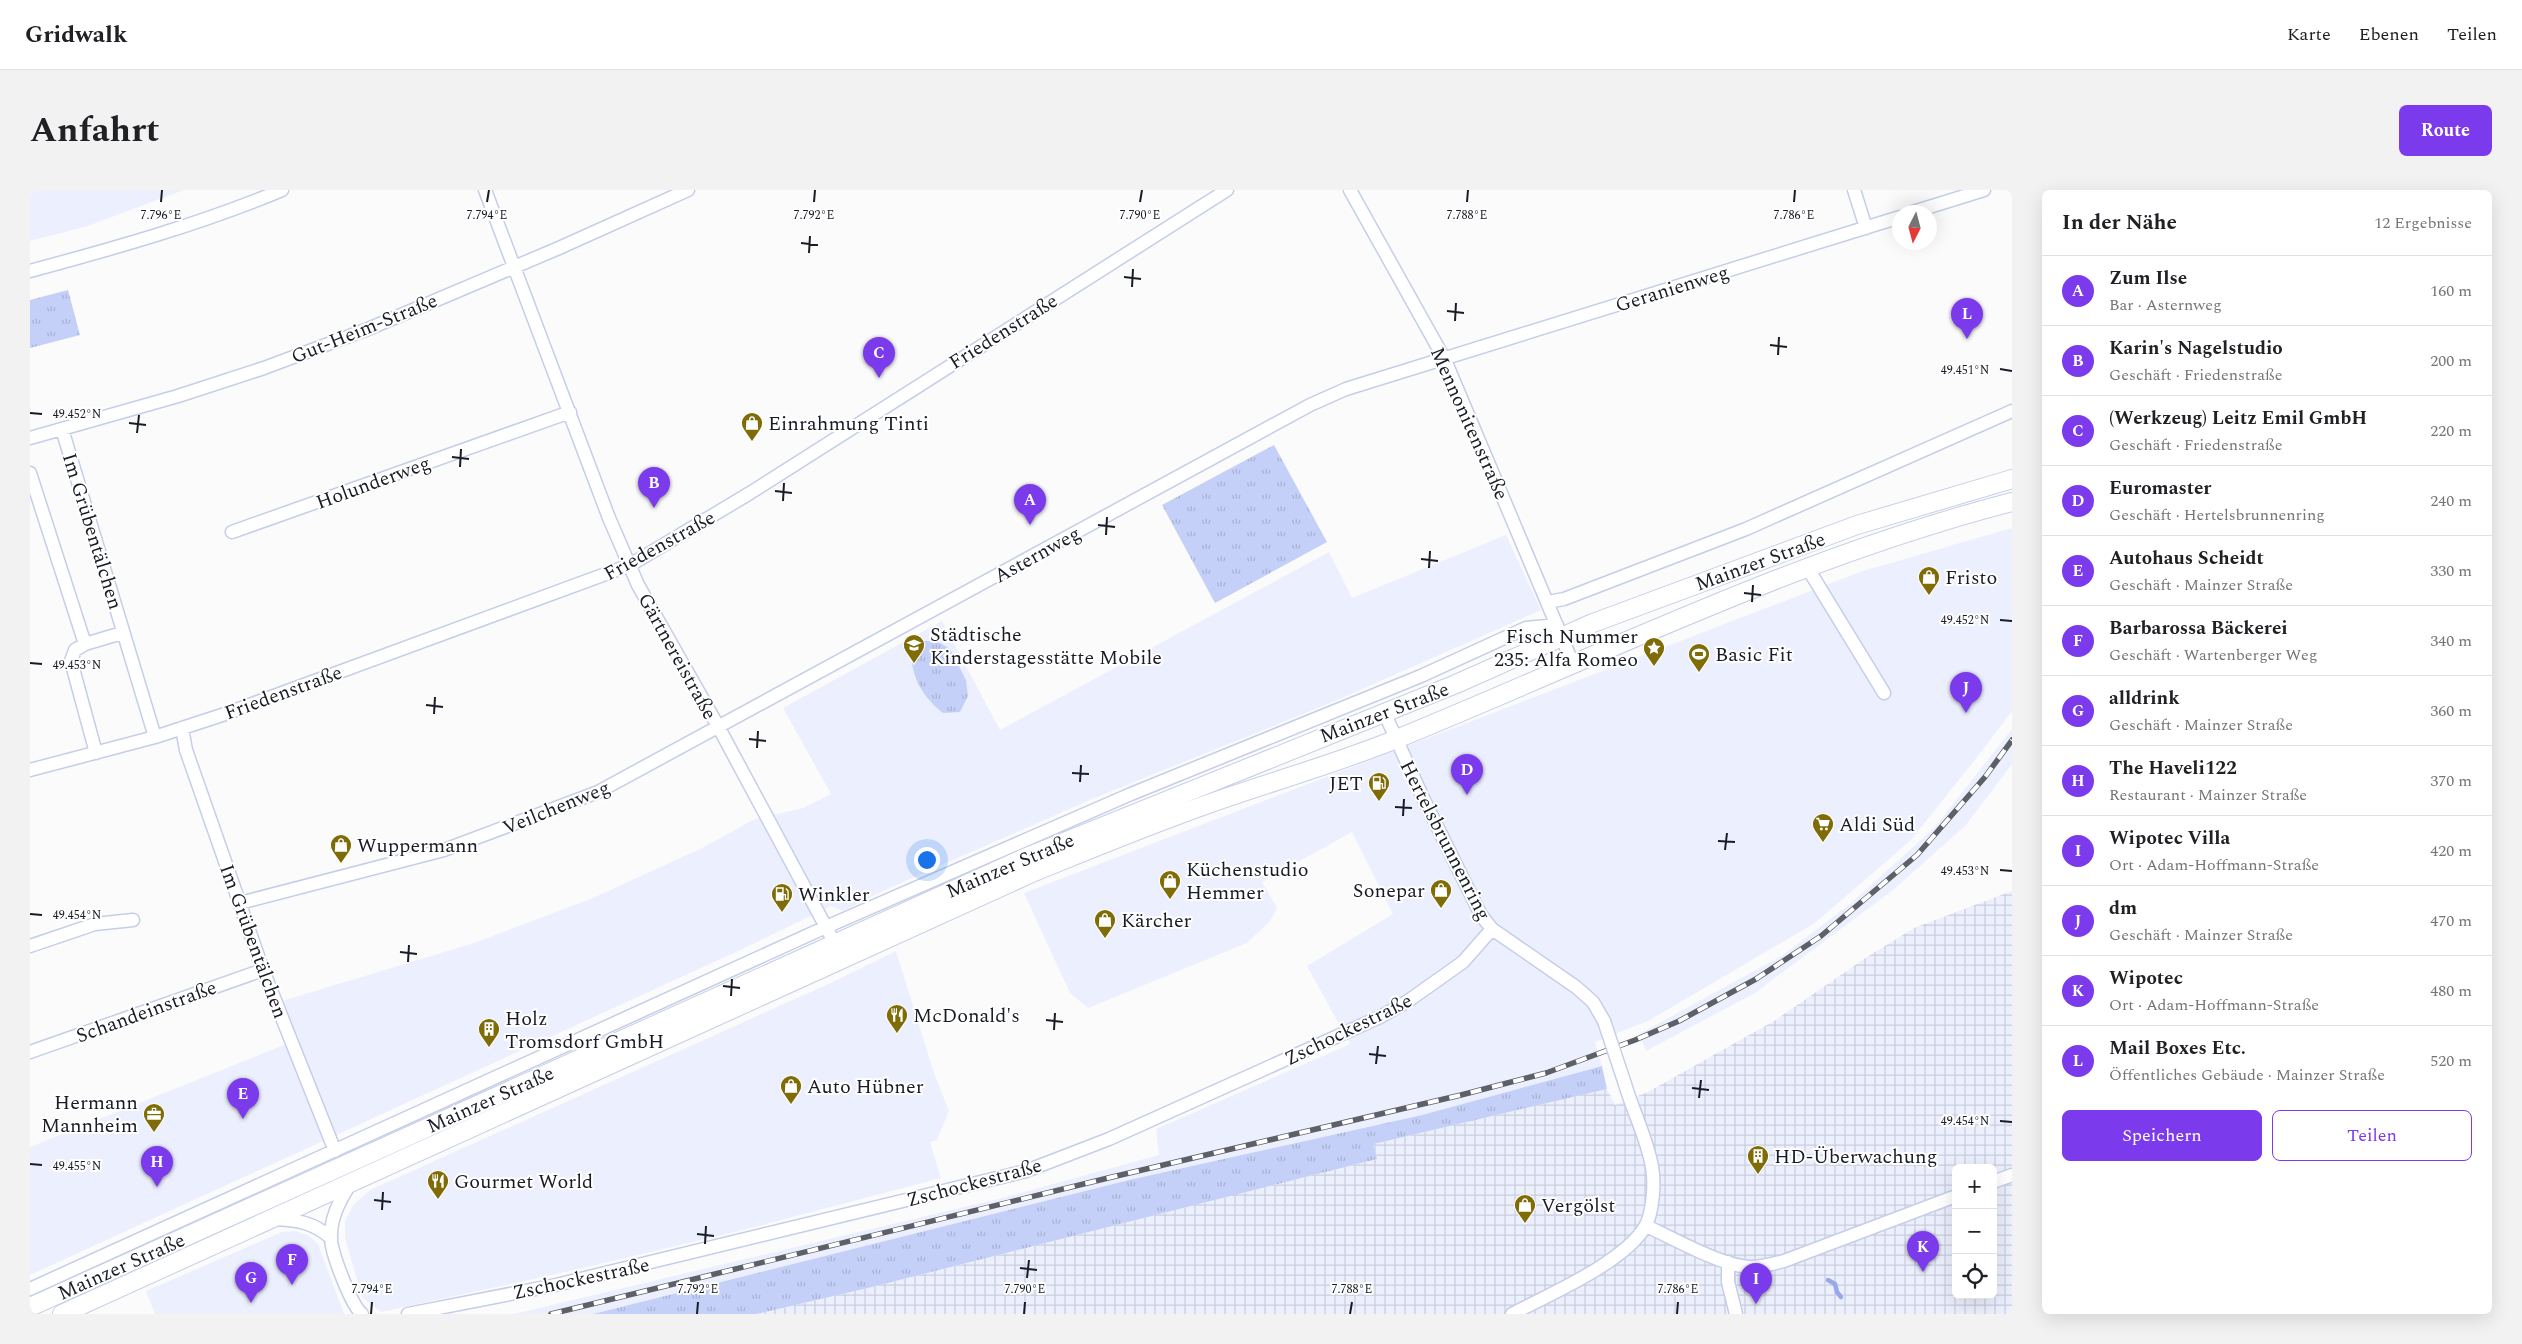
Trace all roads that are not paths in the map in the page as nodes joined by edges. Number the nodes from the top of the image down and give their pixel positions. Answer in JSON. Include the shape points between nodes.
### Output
{"nodes":[{"id":1,"x":282,"y":190,"type":"edge"},
{"id":2,"x":486,"y":190,"type":"edge"},
{"id":3,"x":688,"y":190,"type":"edge"},
{"id":4,"x":1227,"y":190,"type":"edge"},
{"id":5,"x":1350,"y":190,"type":"edge"},
{"id":6,"x":1854,"y":190,"type":"edge"},
{"id":7,"x":1984,"y":190,"type":"edge"},
{"id":8,"x":1936,"y":205,"type":"edge"},
{"id":9,"x":1892,"y":220,"type":"edge"},
{"id":10,"x":1866,"y":228,"type":"junction"},
{"id":11,"x":515,"y":265,"type":"junction"},
{"id":12,"x":30,"y":271,"type":"edge"},
{"id":13,"x":1445,"y":360,"type":"junction"},
{"id":14,"x":2012,"y":411,"type":"edge"},
{"id":15,"x":570,"y":412,"type":"junction"},
{"id":16,"x":62,"y":429,"type":"junction"},
{"id":17,"x":30,"y":438,"type":"edge"},
{"id":18,"x":30,"y":473,"type":"edge"},
{"id":19,"x":2012,"y":480,"type":"edge"},
{"id":20,"x":2012,"y":502,"type":"edge"},
{"id":21,"x":232,"y":532,"type":"dead end"},
{"id":22,"x":630,"y":565,"type":"junction"},
{"id":23,"x":1807,"y":567,"type":"junction"},
{"id":24,"x":1548,"y":602,"type":"junction"},
{"id":25,"x":1559,"y":630,"type":"junction"},
{"id":26,"x":122,"y":633,"type":"junction"},
{"id":27,"x":85,"y":644,"type":"junction"},
{"id":28,"x":1574,"y":664,"type":"junction"},
{"id":29,"x":1884,"y":693,"type":"dead end"},
{"id":30,"x":1384,"y":712,"type":"junction"},
{"id":31,"x":182,"y":728,"type":"junction"},
{"id":32,"x":719,"y":728,"type":"junction"},
{"id":33,"x":155,"y":737,"type":"junction"},
{"id":34,"x":1396,"y":739,"type":"junction"},
{"id":35,"x":96,"y":753,"type":"junction"},
{"id":36,"x":30,"y":770,"type":"edge"},
{"id":37,"x":240,"y":903,"type":"junction"},
{"id":38,"x":133,"y":920,"type":"dead end"},
{"id":39,"x":1492,"y":930,"type":"junction"},
{"id":40,"x":830,"y":934,"type":"junction"},
{"id":41,"x":30,"y":946,"type":"edge"},
{"id":42,"x":263,"y":970,"type":"junction"},
{"id":43,"x":30,"y":1052,"type":"edge"},
{"id":44,"x":335,"y":1151,"type":"junction"},
{"id":45,"x":2012,"y":1175,"type":"edge"},
{"id":46,"x":1997,"y":1181,"type":"edge"},
{"id":47,"x":352,"y":1182,"type":"junction"},
{"id":48,"x":1952,"y":1198,"type":"edge"},
{"id":49,"x":271,"y":1219,"type":"junction"},
{"id":50,"x":1646,"y":1226,"type":"junction"},
{"id":51,"x":331,"y":1238,"type":"junction"},
{"id":52,"x":1728,"y":1262,"type":"junction"},
{"id":53,"x":30,"y":1289,"type":"edge"},
{"id":54,"x":30,"y":1307,"type":"edge"},
{"id":55,"x":62,"y":1314,"type":"edge"},
{"id":56,"x":362,"y":1314,"type":"edge"},
{"id":57,"x":408,"y":1314,"type":"edge"},
{"id":58,"x":1512,"y":1314,"type":"edge"},
{"id":59,"x":1736,"y":1314,"type":"edge"}],
"edges":[{"from":1,"to":12,"type":"street","via":[[242,207],[118,247]]},
{"from":2,"to":11,"type":"street","name":"Gärtnereistraße"},
{"from":3,"to":11,"type":"street","name":"Gut-Heim-Straße"},
{"from":4,"to":22,"type":"street","name":"Friedenstraße","via":[[750,493]]},
{"from":5,"to":13,"type":"street","name":"Mennonitenstraße"},
{"from":6,"to":10,"type":"street"},
{"from":7,"to":8,"type":"street"},
{"from":9,"to":10,"type":"street","name":"Geranienweg"},
{"from":10,"to":13,"type":"street","name":"Geranienweg"},
{"from":11,"to":15,"type":"street","name":"Gärtnereistraße"},
{"from":11,"to":16,"type":"street","name":"Gut-Heim-Straße","via":[[368,329],[264,368]]},
{"from":13,"to":24,"type":"street","name":"Mennonitenstraße"},
{"from":13,"to":32,"type":"street","name":"Asternweg","via":[[1346,389],[1310,405]]},
{"from":14,"to":24,"type":"street","name":"Mainzer Straße","via":[[1746,529],[1564,599]]},
{"from":15,"to":21,"type":"street","name":"Holunderweg"},
{"from":15,"to":22,"type":"street","name":"Gärtnereistraße"},
{"from":16,"to":17,"type":"street","name":"Gut-Heim-Straße"},
{"from":16,"to":26,"type":"street","name":"Im Grübentälchen"},
{"from":18,"to":27,"type":"street","name":"Im Grübentälchen"},
{"from":19,"to":25,"type":"main road","name":"Mainzer Straße","via":[[1857,525]]},
{"from":20,"to":23,"type":"main road","name":"Mainzer Straße","via":[[1905,532]]},
{"from":22,"to":31,"type":"street","name":"Friedenstraße"},
{"from":22,"to":32,"type":"street","name":"Gärtnereistraße","via":[[638,585]]},
{"from":23,"to":28,"type":"main road","name":"Mainzer Straße"},
{"from":23,"to":29,"type":"street","name":"Mainzer Straße"},
{"from":24,"to":25,"type":"street","name":"Mennonitenstraße"},
{"from":25,"to":28,"type":"street","name":"Mennonitenstraße"},
{"from":25,"to":30,"type":"main road","name":"Mainzer Straße","via":[[1456,684]]},
{"from":25,"to":40,"type":"street","name":"Mainzer Straße","via":[[1526,628],[1421,676],[1131,794]]},
{"from":26,"to":27,"type":"street","name":"Im Grübentälchen"},
{"from":26,"to":33,"type":"street","name":"Im Grübentälchen"},
{"from":27,"to":35,"type":"street","via":[[75,650],[71,661]]},
{"from":28,"to":34,"type":"main road","name":"Mainzer Straße"},
{"from":30,"to":34,"type":"street","name":"Hertelsbrunnenring"},
{"from":30,"to":40,"type":"main road","name":"Mainzer Straße"},
{"from":31,"to":33,"type":"street","name":"Friedenstraße"},
{"from":31,"to":37,"type":"street","name":"Im Grübentälchen","via":[[186,750]]},
{"from":32,"to":37,"type":"street","name":"Veilchenweg","via":[[598,792],[522,822],[444,850]]},
{"from":32,"to":40,"type":"street","name":"Gärtnereistraße"},
{"from":33,"to":35,"type":"street","name":"Friedenstraße"},
{"from":34,"to":39,"type":"street","name":"Hertelsbrunnenring","via":[[1472,898]]},
{"from":34,"to":47,"type":"main road","name":"Mainzer Straße","via":[[1147,826],[1034,872]]},
{"from":35,"to":36,"type":"street","name":"Friedenstraße"},
{"from":37,"to":42,"type":"street","name":"Im Grübentälchen"},
{"from":38,"to":41,"type":"street","via":[[95,924]]},
{"from":39,"to":50,"type":"street","name":"Hertelsbrunnenring","bridge":true,"via":[[1576,987],[1593,1002],[1604,1021],[1653,1169],[1653,1197]]},
{"from":39,"to":57,"type":"street","name":"Zschockestraße","via":[[1463,962],[1380,1017],[1109,1139],[1026,1171],[592,1276]]},
{"from":40,"to":44,"type":"street","name":"Mainzer Straße"},
{"from":40,"to":54,"type":"main road","name":"Mainzer Straße"},
{"from":42,"to":43,"type":"street","name":"Schandeinstraße"},
{"from":42,"to":44,"type":"street","name":"Im Grübentälchen"},
{"from":44,"to":53,"type":"street","name":"Mainzer Straße"},
{"from":45,"to":46,"type":"street"},
{"from":47,"to":49,"type":"main road","name":"Mainzer Straße"},
{"from":47,"to":51,"type":"street","via":[[338,1202]]},
{"from":48,"to":52,"type":"street","via":[[1784,1261],[1756,1266]]},
{"from":49,"to":51,"type":"street","via":[[301,1221]]},
{"from":49,"to":55,"type":"main road","name":"Mainzer Straße"},
{"from":50,"to":52,"type":"street"},
{"from":50,"to":58,"type":"street","via":[[1615,1258]]},
{"from":51,"to":56,"type":"street","via":[[350,1298]]},
{"from":52,"to":59,"type":"street","via":[[1728,1282]]}]}
